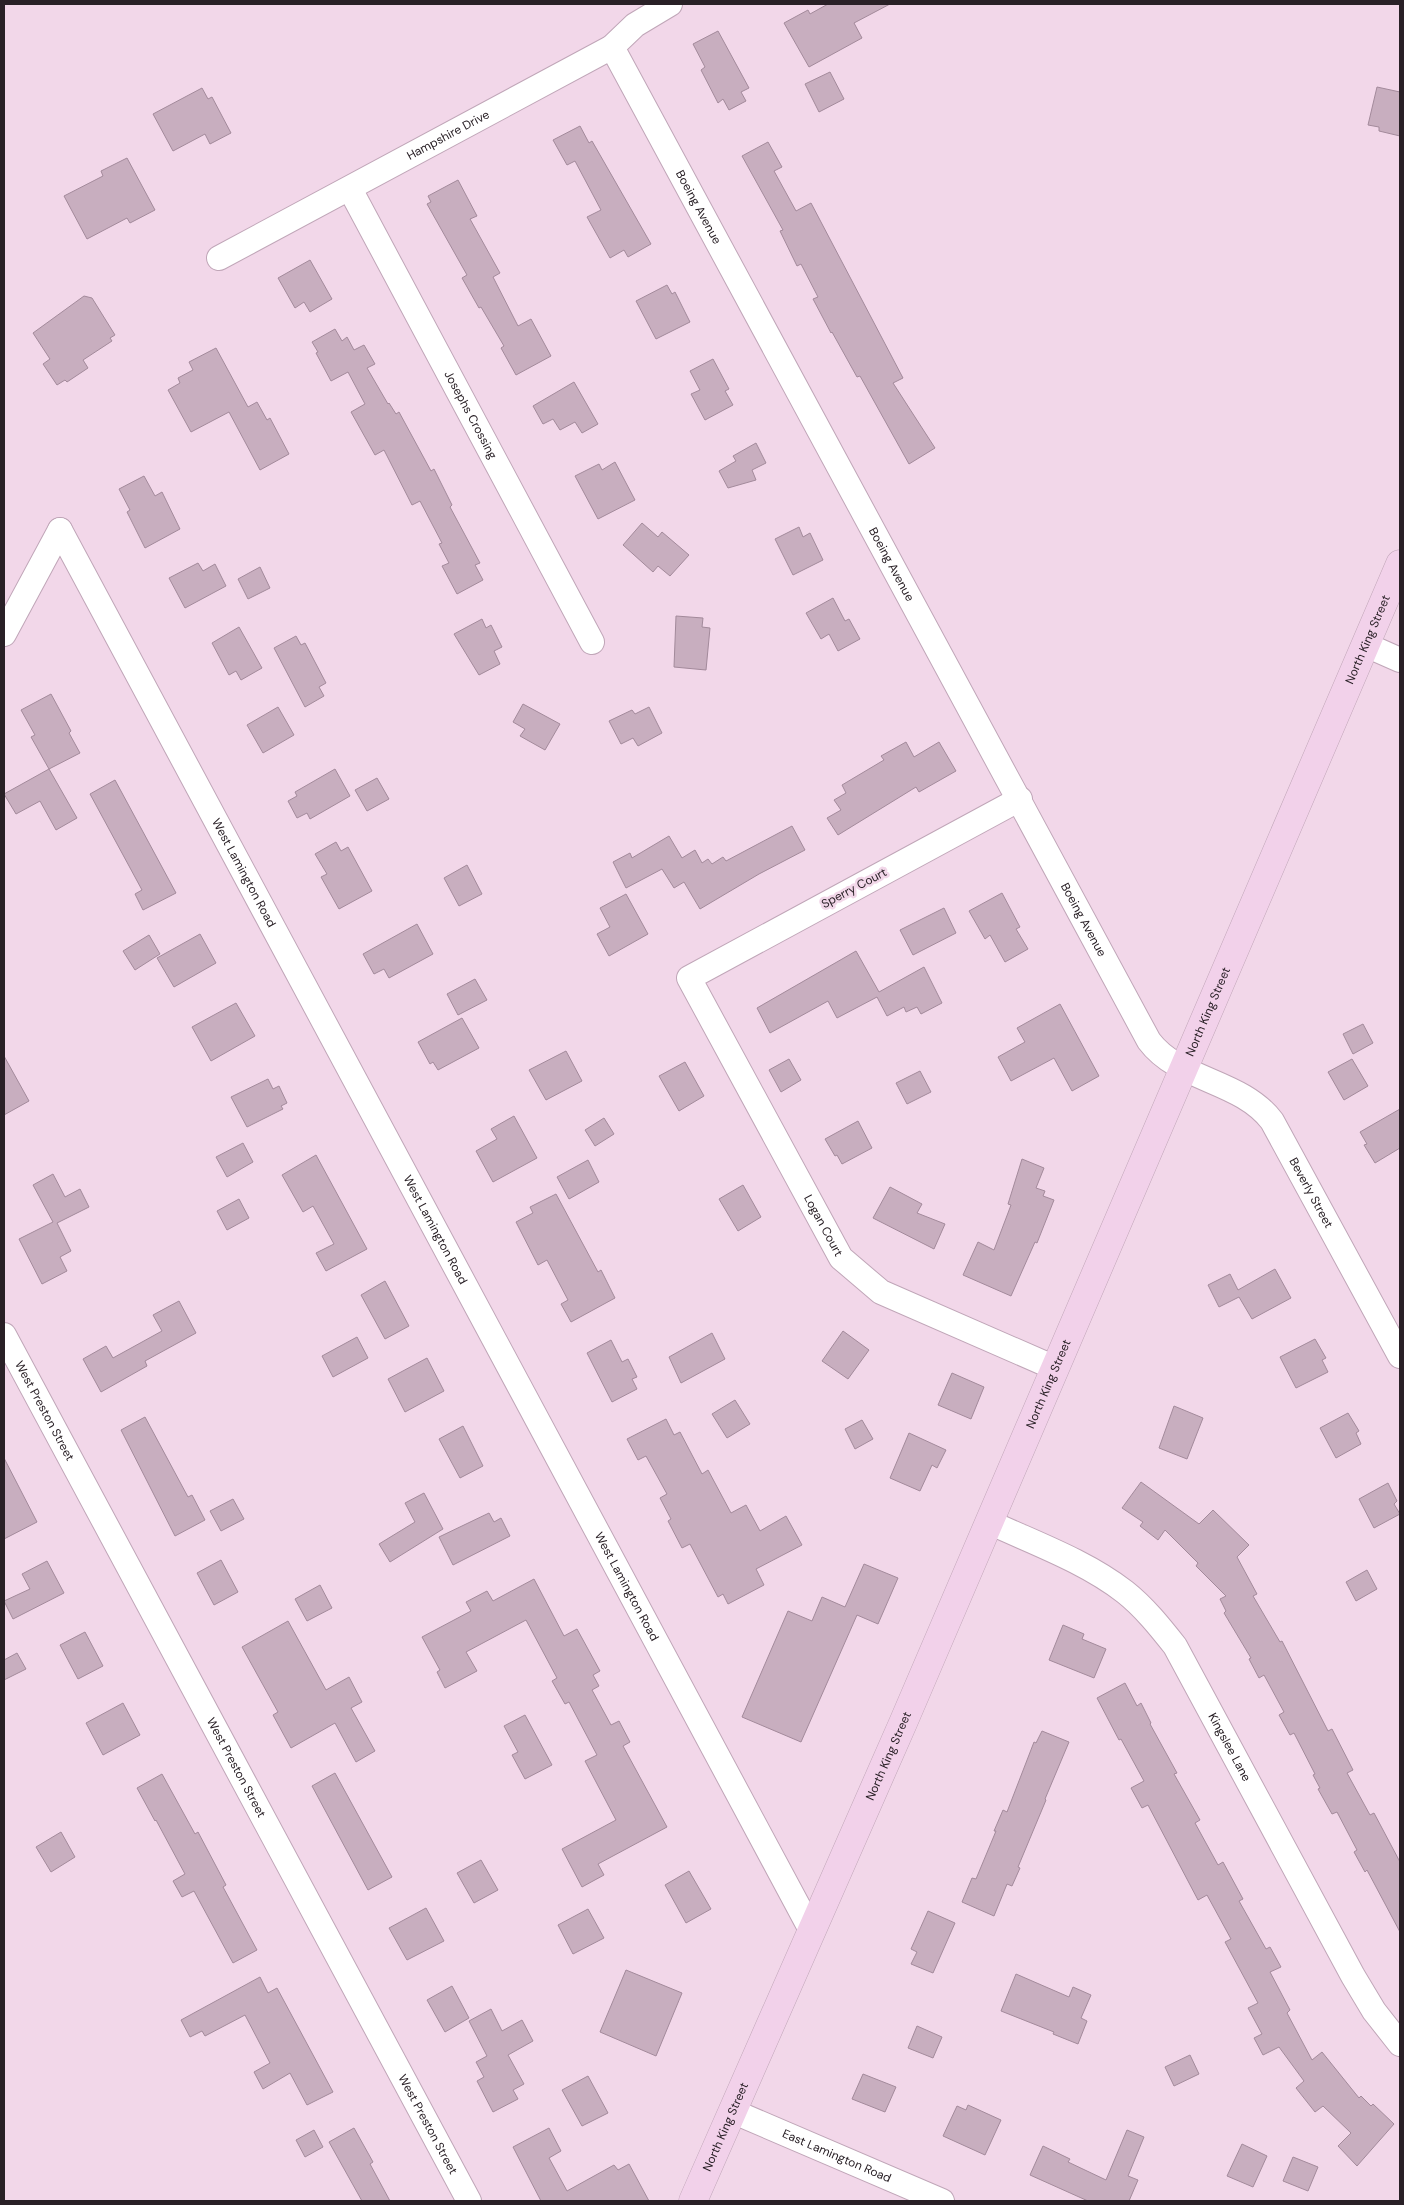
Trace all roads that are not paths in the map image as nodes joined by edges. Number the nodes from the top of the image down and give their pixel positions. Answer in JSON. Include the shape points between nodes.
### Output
{"nodes":[{"id":1,"x":670,"y":4,"type":"edge"},
{"id":2,"x":612,"y":47,"type":"junction"},
{"id":3,"x":350,"y":189,"type":"junction"},
{"id":4,"x":219,"y":258,"type":"dead end"},
{"id":5,"x":1400,"y":564,"type":"edge"},
{"id":6,"x":4,"y":634,"type":"edge"},
{"id":7,"x":592,"y":642,"type":"dead end"},
{"id":8,"x":1366,"y":645,"type":"junction"},
{"id":9,"x":1400,"y":660,"type":"edge"},
{"id":10,"x":1020,"y":798,"type":"junction"},
{"id":11,"x":688,"y":978,"type":"joint"},
{"id":12,"x":1185,"y":1068,"type":"junction"},
{"id":13,"x":4,"y":1334,"type":"edge"},
{"id":14,"x":1400,"y":1356,"type":"edge"},
{"id":15,"x":1055,"y":1368,"type":"junction"},
{"id":16,"x":989,"y":1522,"type":"junction"},
{"id":17,"x":810,"y":1930,"type":"junction"},
{"id":18,"x":1400,"y":2044,"type":"edge"},
{"id":19,"x":732,"y":2110,"type":"junction"},
{"id":20,"x":469,"y":2201,"type":"edge"},
{"id":21,"x":693,"y":2201,"type":"edge"},
{"id":22,"x":942,"y":2201,"type":"edge"}],
"edges":[{"from":1,"to":2,"type":"street","name":"Hampshire Drive","via":[[635,26]]},
{"from":2,"to":3,"type":"street","name":"Hampshire Drive"},
{"from":2,"to":10,"type":"street","name":"Boeing Avenue"},
{"from":3,"to":4,"type":"street","name":"Hampshire Drive"},
{"from":3,"to":7,"type":"street","name":"Josephs Crossing"},
{"from":5,"to":8,"type":"main road","name":"North King Street"},
{"from":6,"to":17,"type":"street","name":"West Lamington Road","via":[[60,530]]},
{"from":8,"to":9,"type":"street"},
{"from":8,"to":12,"type":"main road","name":"North King Street"},
{"from":10,"to":11,"type":"street","name":"Sperry Court"},
{"from":10,"to":12,"type":"street","name":"Boeing Avenue","via":[[1149,1041],[1163,1056]]},
{"from":11,"to":15,"type":"street","name":"Logan Court","via":[[842,1258],[881,1292]]},
{"from":12,"to":14,"type":"street","name":"Beverly Street","via":[[1244,1095],[1257,1103],[1272,1121]]},
{"from":12,"to":15,"type":"main road","name":"North King Street"},
{"from":13,"to":20,"type":"street","name":"West Preston Street"},
{"from":15,"to":16,"type":"main road","name":"North King Street"},
{"from":16,"to":17,"type":"main road","name":"North King Street"},
{"from":16,"to":18,"type":"street","name":"Kingslee Lane","via":[[1097,1573],[1151,1616],[1175,1646],[1353,1976],[1374,2012]]},
{"from":17,"to":19,"type":"main road","name":"North King Street"},
{"from":19,"to":21,"type":"main road","name":"North King Street"},
{"from":19,"to":22,"type":"street","name":"East Lamington Road"}]}
